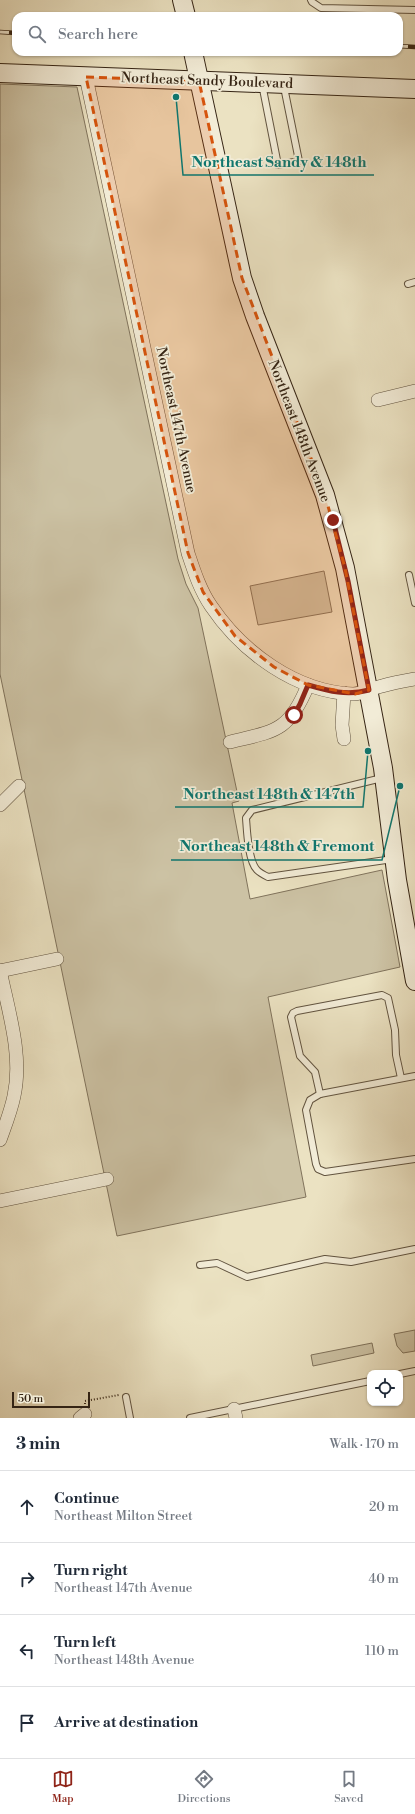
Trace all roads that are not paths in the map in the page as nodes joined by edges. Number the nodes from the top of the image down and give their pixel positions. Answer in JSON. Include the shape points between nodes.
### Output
{"nodes":[{"id":1,"x":182,"y":0,"type":"edge"},
{"id":2,"x":311,"y":0,"type":"edge"},
{"id":3,"x":415,"y":10,"type":"edge"},
{"id":4,"x":185,"y":12,"type":"edge"},
{"id":5,"x":194,"y":56,"type":"edge"},
{"id":6,"x":0,"y":73,"type":"edge"},
{"id":7,"x":86,"y":77,"type":"junction"},
{"id":8,"x":200,"y":81,"type":"junction"},
{"id":9,"x":261,"y":83,"type":"junction"},
{"id":10,"x":283,"y":84,"type":"junction"},
{"id":11,"x":415,"y":89,"type":"edge"},
{"id":12,"x":415,"y":282,"type":"edge"},
{"id":13,"x":408,"y":284,"type":"dead end"},
{"id":14,"x":415,"y":391,"type":"edge"},
{"id":15,"x":378,"y":400,"type":"dead end"},
{"id":16,"x":409,"y":575,"type":"dead end"},
{"id":17,"x":415,"y":603,"type":"edge"},
{"id":18,"x":415,"y":679,"type":"edge"},
{"id":19,"x":308,"y":685,"type":"junction"},
{"id":20,"x":369,"y":690,"type":"junction"},
{"id":21,"x":344,"y":693,"type":"junction"},
{"id":22,"x":344,"y":739,"type":"dead end"},
{"id":23,"x":230,"y":742,"type":"dead end"},
{"id":24,"x":384,"y":778,"type":"junction"},
{"id":25,"x":19,"y":786,"type":"dead end"},
{"id":26,"x":3,"y":797,"type":"edge"},
{"id":27,"x":394,"y":859,"type":"junction"},
{"id":28,"x":57,"y":959,"type":"dead end"},
{"id":29,"x":0,"y":971,"type":"edge"},
{"id":30,"x":414,"y":974,"type":"edge"},
{"id":31,"x":415,"y":1076,"type":"edge"},
{"id":32,"x":401,"y":1078,"type":"junction"},
{"id":33,"x":320,"y":1094,"type":"junction"},
{"id":34,"x":0,"y":1140,"type":"edge"},
{"id":35,"x":415,"y":1159,"type":"edge"},
{"id":36,"x":107,"y":1179,"type":"dead end"},
{"id":37,"x":0,"y":1202,"type":"edge"},
{"id":38,"x":415,"y":1249,"type":"edge"},
{"id":39,"x":200,"y":1265,"type":"dead end"},
{"id":40,"x":415,"y":1371,"type":"edge"},
{"id":41,"x":403,"y":1373,"type":"edge"},
{"id":42,"x":367,"y":1382,"type":"edge"},
{"id":43,"x":126,"y":1397,"type":"road end"},
{"id":44,"x":235,"y":1413,"type":"edge"},
{"id":45,"x":130,"y":1418,"type":"edge"},
{"id":46,"x":190,"y":1418,"type":"edge"}],
"edges":[{"from":1,"to":4,"type":"main road"},
{"from":2,"to":3,"type":"lane","via":[[321,8]]},
{"from":5,"to":8,"type":"main road","name":"Northeast 148th Avenue"},
{"from":6,"to":7,"type":"main road","name":"Northeast Sandy Boulevard"},
{"from":7,"to":8,"type":"main road","name":"Northeast Sandy Boulevard"},
{"from":7,"to":19,"type":"street","name":"Northeast 147th Avenue","via":[[188,553],[195,574],[210,605],[235,636],[274,667]]},
{"from":8,"to":9,"type":"main road","name":"Northeast Sandy Boulevard"},
{"from":8,"to":20,"type":"main road","name":"Northeast 148th Avenue","via":[[242,278],[333,520],[348,581]]},
{"from":9,"to":10,"type":"main road","name":"Northeast Sandy Boulevard"},
{"from":9,"to":10,"type":"lane","via":[[278,165],[299,161]]},
{"from":10,"to":11,"type":"main road","name":"Northeast Sandy Boulevard"},
{"from":12,"to":13,"type":"lane"},
{"from":14,"to":15,"type":"street"},
{"from":16,"to":17,"type":"lane"},
{"from":18,"to":20,"type":"street","name":"Northeast 147th Avenue"},
{"from":19,"to":21,"type":"street","name":"Northeast 147th Avenue"},
{"from":19,"to":23,"type":"street","via":[[300,704],[285,724],[270,733]]},
{"from":20,"to":21,"type":"street","name":"Northeast 147th Avenue","via":[[355,694]]},
{"from":20,"to":24,"type":"main road","name":"Northeast 148th Avenue"},
{"from":21,"to":22,"type":"street"},
{"from":24,"to":27,"type":"main road","name":"Northeast 148th Avenue"},
{"from":24,"to":27,"type":"lane","via":[[252,810],[246,818],[249,844],[256,869],[268,877]]},
{"from":25,"to":26,"type":"street"},
{"from":27,"to":30,"type":"main road","name":"Northeast 148th Avenue"},
{"from":28,"to":29,"type":"street"},
{"from":29,"to":34,"type":"street","via":[[15,1048],[17,1073],[14,1096]]},
{"from":31,"to":32,"type":"lane"},
{"from":32,"to":33,"type":"lane"},
{"from":32,"to":33,"type":"lane","via":[[396,1055],[395,1030],[386,996],[297,1010],[291,1017],[300,1056],[315,1072]]},
{"from":33,"to":35,"type":"lane","via":[[310,1100],[306,1110],[316,1164],[321,1171]]},
{"from":36,"to":37,"type":"street"},
{"from":38,"to":39,"type":"lane","via":[[351,1262],[325,1259],[247,1277],[217,1263]]},
{"from":40,"to":41,"type":"lane"},
{"from":42,"to":44,"type":"lane"},
{"from":43,"to":45,"type":"lane"},
{"from":44,"to":46,"type":"lane"}]}
